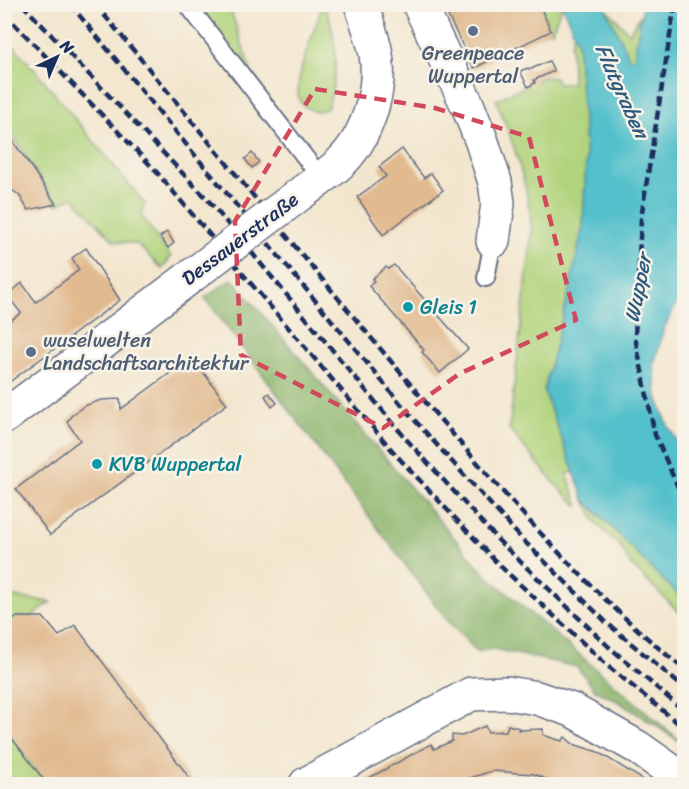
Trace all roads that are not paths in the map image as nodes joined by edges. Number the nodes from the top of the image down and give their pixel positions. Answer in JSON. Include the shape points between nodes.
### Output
{"nodes":[{"id":1,"x":187,"y":4,"type":"edge"},
{"id":2,"x":361,"y":4,"type":"edge"},
{"id":3,"x":419,"y":4,"type":"edge"},
{"id":4,"x":313,"y":185,"type":"junction"},
{"id":5,"x":493,"y":241,"type":"joint"},
{"id":6,"x":486,"y":278,"type":"dead end"},
{"id":7,"x":4,"y":417,"type":"edge"},
{"id":8,"x":684,"y":780,"type":"edge"},
{"id":9,"x":306,"y":784,"type":"edge"}],
"edges":[{"from":1,"to":4,"type":"lane"},
{"from":2,"to":4,"type":"street","name":"Dessauerstraße","via":[[376,54],[377,88],[356,144]]},
{"from":3,"to":5,"type":"street","via":[[467,104],[495,182],[498,204]]},
{"from":4,"to":7,"type":"street","name":"Dessauerstraße","bridge":true},
{"from":5,"to":6,"type":"lane"},
{"from":8,"to":9,"type":"street","via":[[637,747],[572,710],[507,693],[471,694]]}]}
